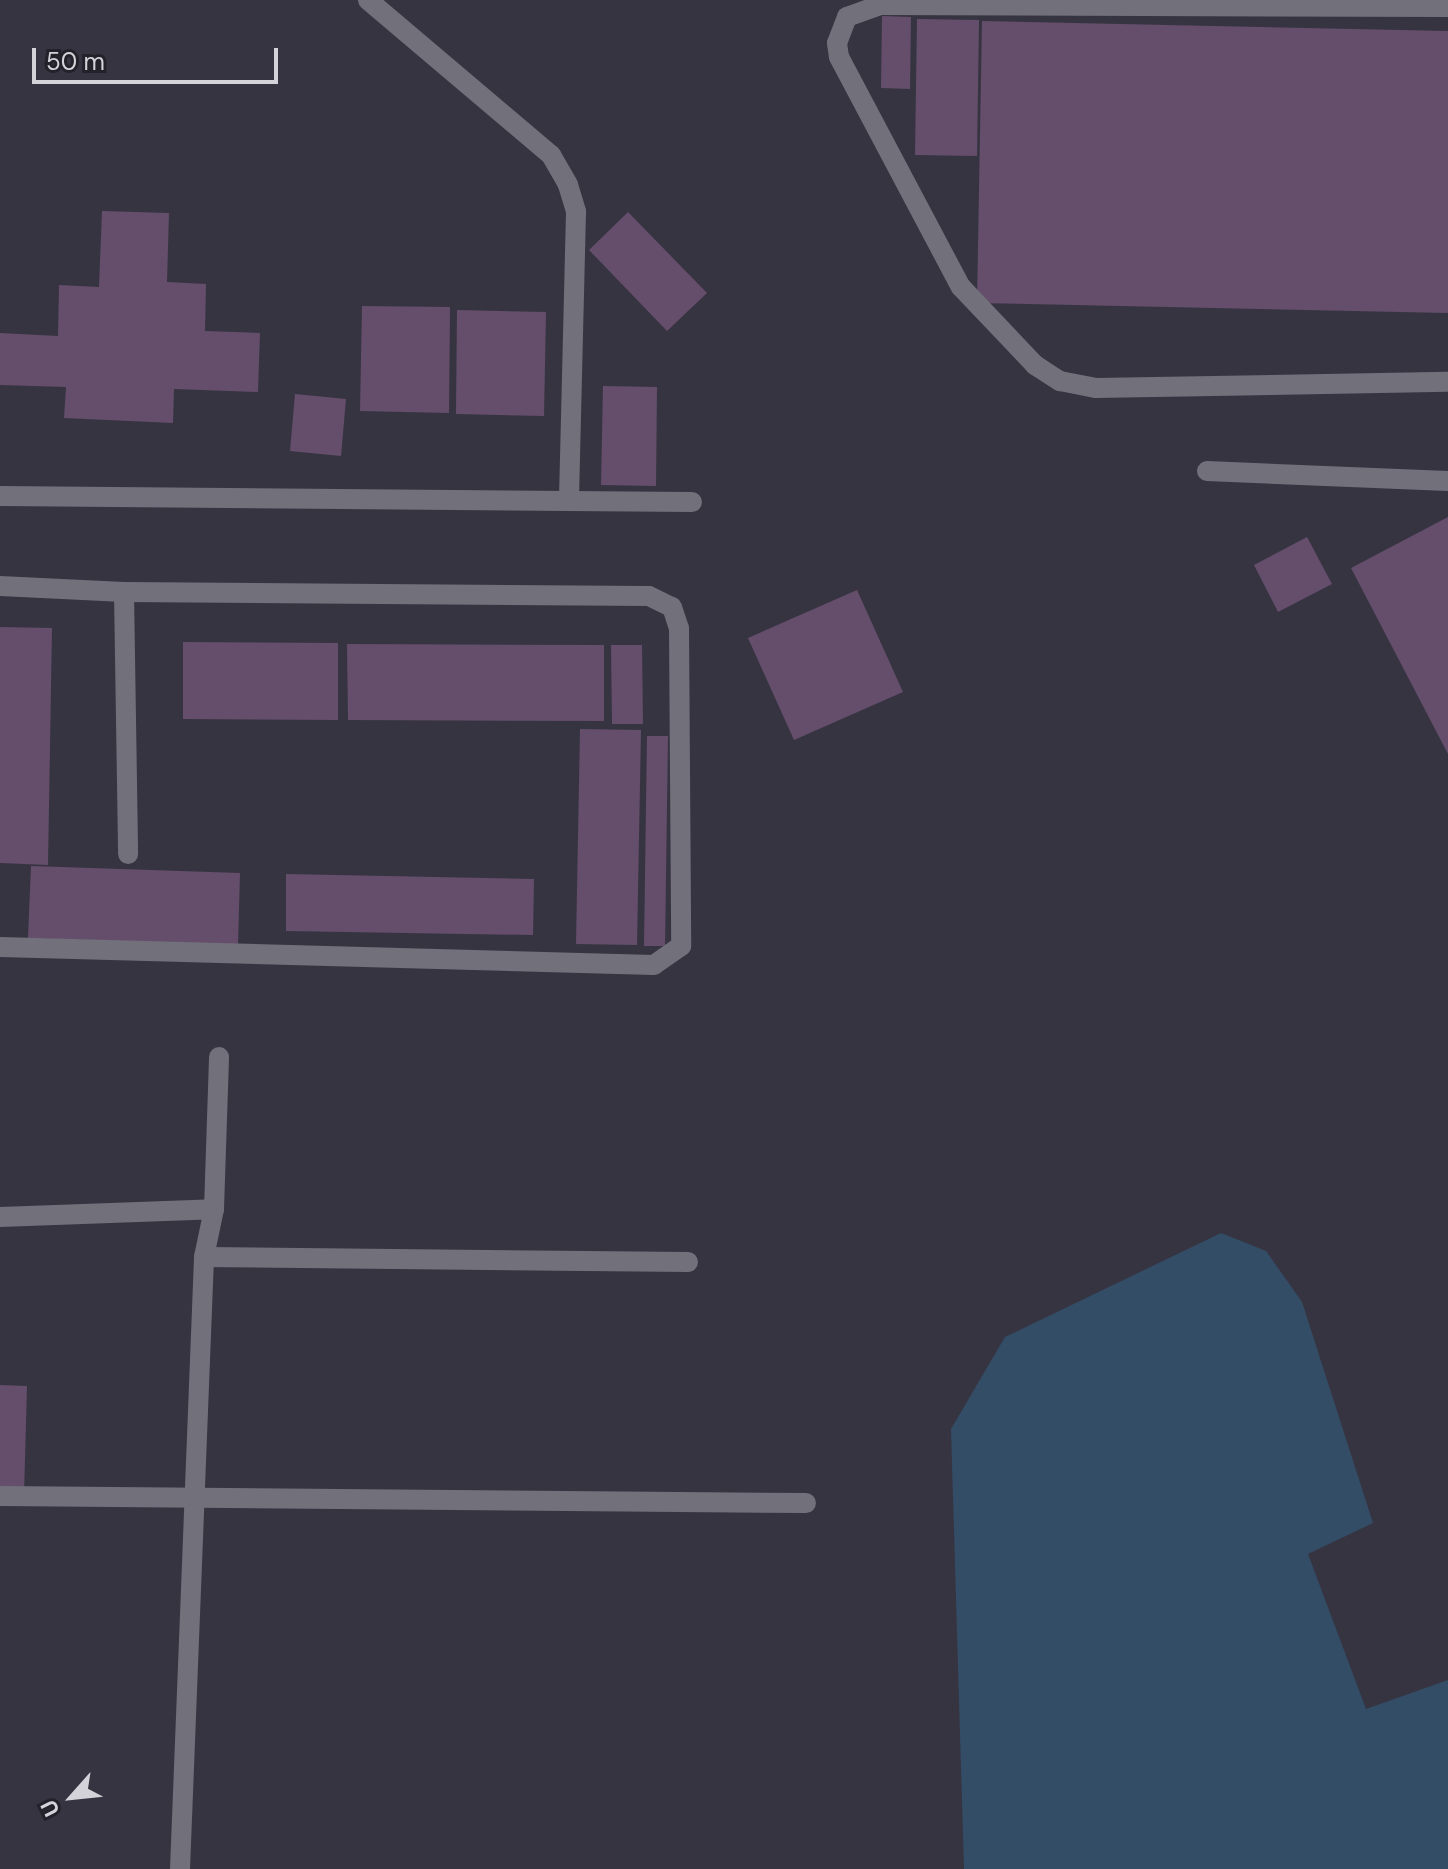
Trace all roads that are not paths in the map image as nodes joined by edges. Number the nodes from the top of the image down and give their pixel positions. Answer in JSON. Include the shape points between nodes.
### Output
{"nodes":[{"id":1,"x":368,"y":0,"type":"edge"},
{"id":2,"x":1448,"y":7,"type":"edge"},
{"id":3,"x":1448,"y":382,"type":"edge"},
{"id":4,"x":1207,"y":471,"type":"dead end"},
{"id":5,"x":1448,"y":481,"type":"edge"},
{"id":6,"x":0,"y":496,"type":"edge"},
{"id":7,"x":569,"y":501,"type":"junction"},
{"id":8,"x":692,"y":502,"type":"dead end"},
{"id":9,"x":0,"y":586,"type":"edge"},
{"id":10,"x":124,"y":592,"type":"junction"},
{"id":11,"x":128,"y":854,"type":"dead end"},
{"id":12,"x":0,"y":947,"type":"edge"},
{"id":13,"x":219,"y":1057,"type":"dead end"},
{"id":14,"x":214,"y":1209,"type":"junction"},
{"id":15,"x":0,"y":1217,"type":"edge"},
{"id":16,"x":204,"y":1257,"type":"junction"},
{"id":17,"x":688,"y":1262,"type":"dead end"},
{"id":18,"x":0,"y":1496,"type":"edge"},
{"id":19,"x":197,"y":1499,"type":"junction"},
{"id":20,"x":806,"y":1503,"type":"dead end"},
{"id":21,"x":180,"y":1869,"type":"edge"}],
"edges":[{"from":1,"to":7,"type":"lane","via":[[551,155],[568,185],[576,212]]},
{"from":2,"to":3,"type":"lane","via":[[880,5],[847,17],[837,43],[839,57],[961,287],[1035,365],[1060,381],[1096,388]]},
{"from":4,"to":5,"type":"lane"},
{"from":6,"to":7,"type":"lane"},
{"from":7,"to":8,"type":"lane"},
{"from":9,"to":10,"type":"lane"},
{"from":10,"to":11,"type":"lane"},
{"from":10,"to":12,"type":"lane","via":[[649,596],[672,607],[679,628],[681,946],[654,965]]},
{"from":13,"to":14,"type":"lane"},
{"from":14,"to":15,"type":"lane"},
{"from":14,"to":16,"type":"lane"},
{"from":16,"to":17,"type":"lane"},
{"from":16,"to":19,"type":"lane"},
{"from":18,"to":19,"type":"lane"},
{"from":19,"to":20,"type":"lane"},
{"from":19,"to":21,"type":"lane"}]}
